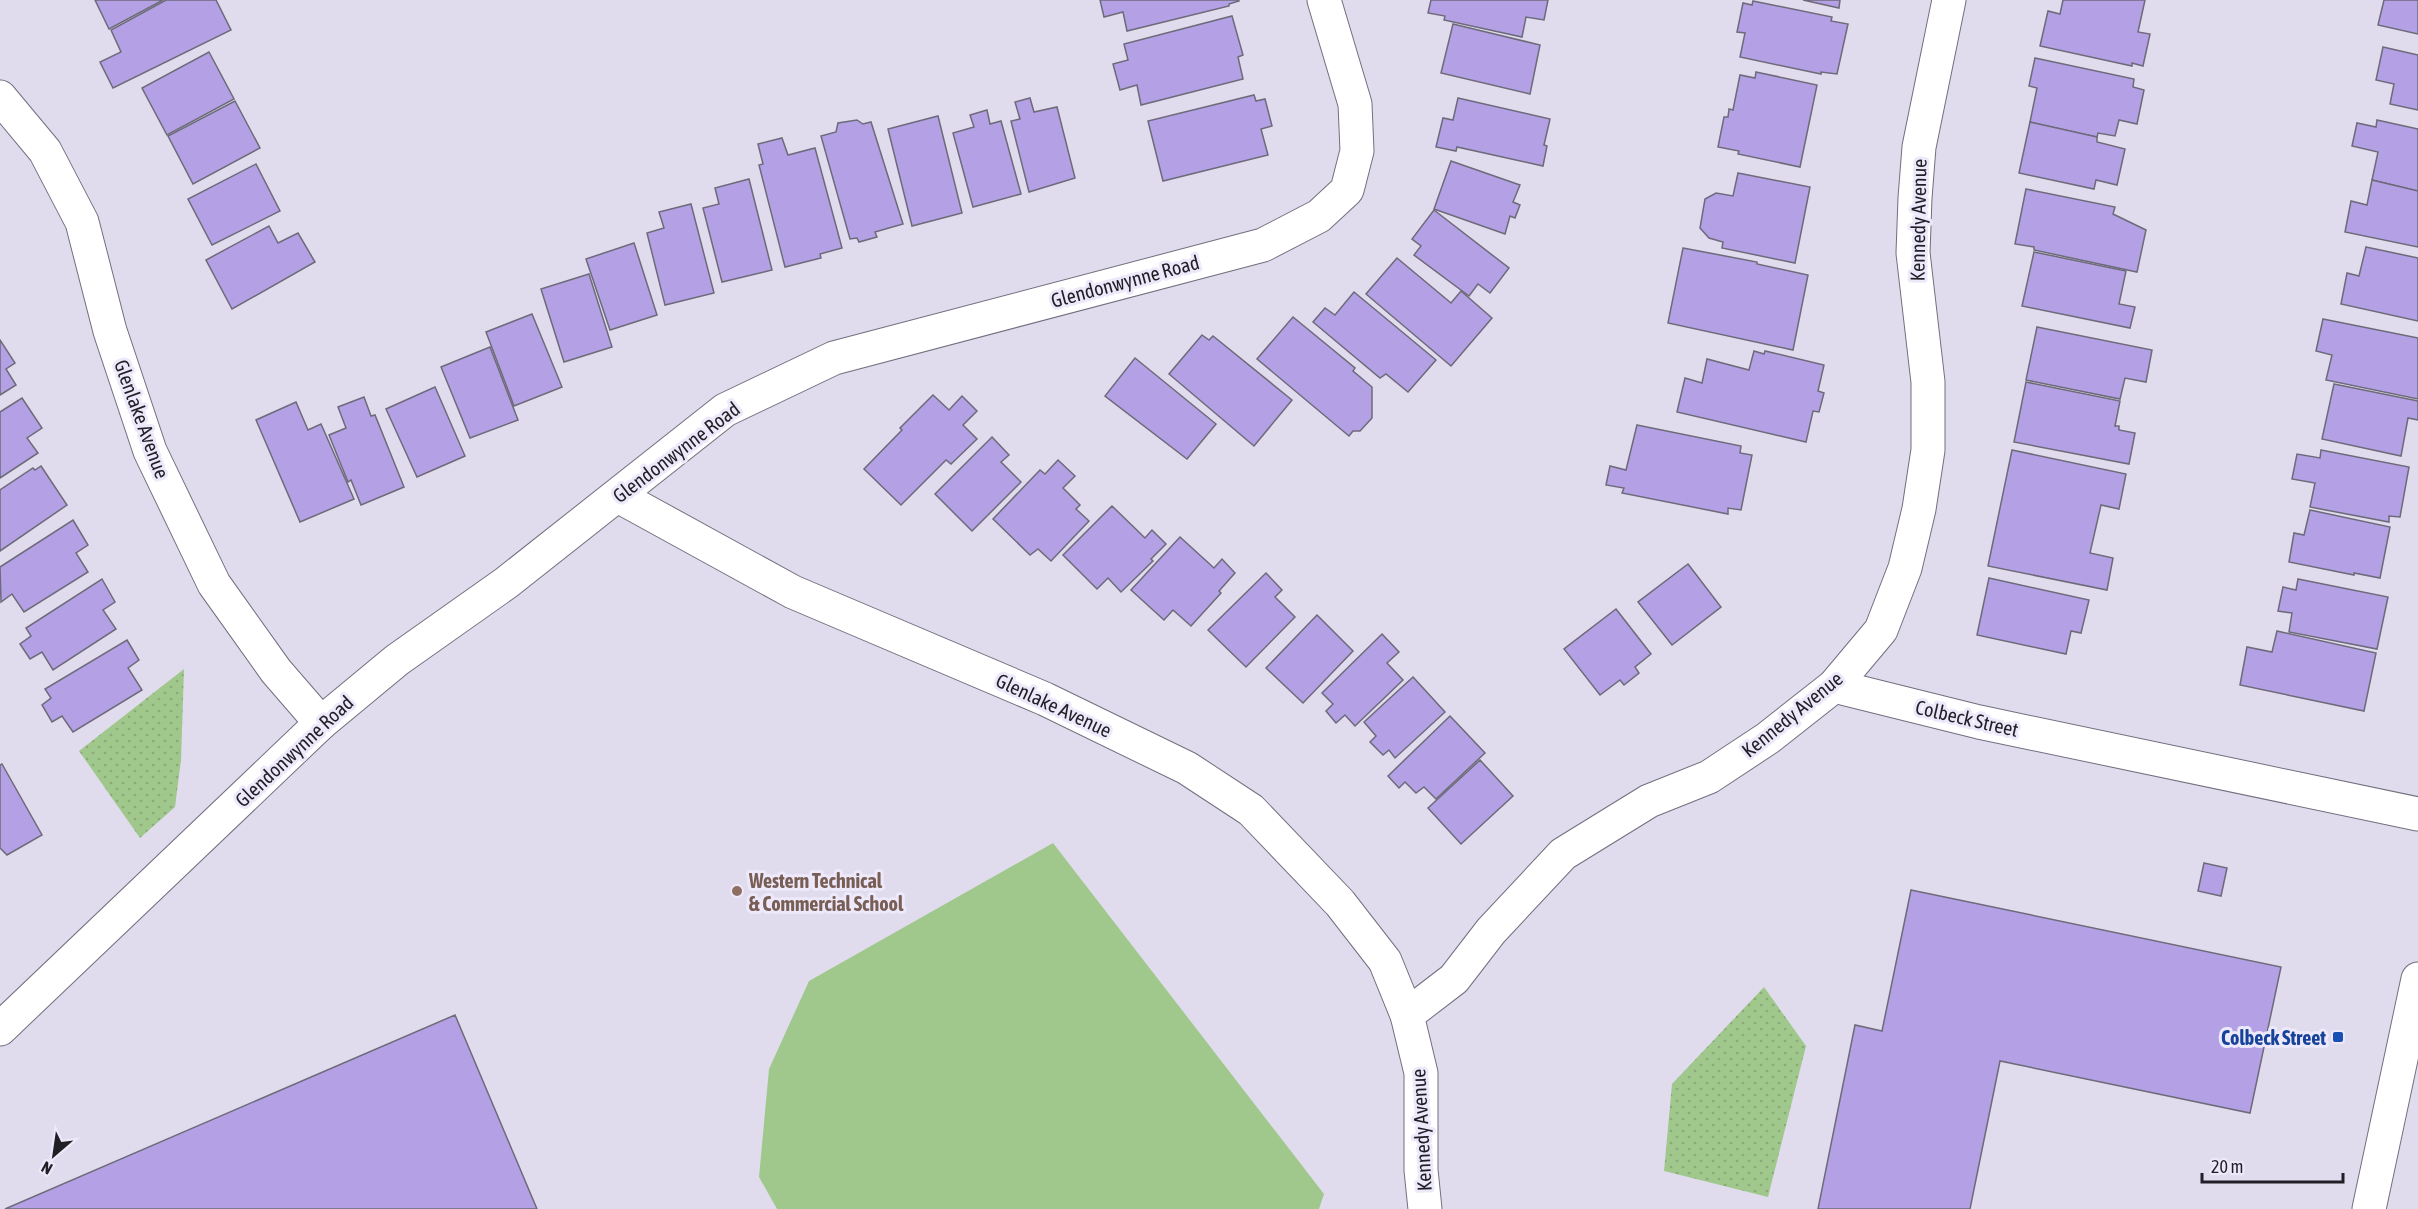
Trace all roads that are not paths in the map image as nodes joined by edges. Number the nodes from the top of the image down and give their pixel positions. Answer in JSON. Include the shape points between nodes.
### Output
{"nodes":[{"id":1,"x":1324,"y":0,"type":"edge"},
{"id":2,"x":1949,"y":0,"type":"edge"},
{"id":3,"x":0,"y":97,"type":"edge"},
{"id":4,"x":618,"y":496,"type":"junction"},
{"id":5,"x":1834,"y":686,"type":"junction"},
{"id":6,"x":321,"y":723,"type":"junction"},
{"id":7,"x":2418,"y":814,"type":"edge"},
{"id":8,"x":2418,"y":980,"type":"edge"},
{"id":9,"x":1407,"y":1015,"type":"junction"},
{"id":10,"x":0,"y":1029,"type":"edge"},
{"id":11,"x":1425,"y":1209,"type":"edge"},
{"id":12,"x":2369,"y":1209,"type":"edge"}],
"edges":[{"from":1,"to":4,"type":"street","name":"Glendonwynne Road","via":[[1355,104],[1358,151],[1347,190],[1319,216],[1263,245],[834,358],[724,410]]},
{"from":2,"to":5,"type":"street","name":"Kennedy Avenue","via":[[1919,147],[1915,198],[1913,253],[1928,382],[1928,450],[1919,509],[1905,568],[1881,630]]},
{"from":3,"to":6,"type":"street","name":"Glenlake Avenue","via":[[45,151],[82,222],[110,331],[150,451],[214,584],[276,671]]},
{"from":4,"to":6,"type":"street","name":"Glendonwynne Road","via":[[506,583],[397,660]]},
{"from":4,"to":9,"type":"street","name":"Glenlake Avenue","via":[[793,592],[1045,699],[1187,768],[1251,810],[1340,903],[1384,961]]},
{"from":5,"to":7,"type":"street","name":"Colbeck Street","via":[[1979,722]]},
{"from":5,"to":9,"type":"street","name":"Kennedy Avenue","via":[[1768,738],[1709,777],[1649,801],[1563,855],[1491,931],[1454,979]]},
{"from":6,"to":10,"type":"street","name":"Glendonwynne Road"},
{"from":8,"to":12,"type":"street"},
{"from":9,"to":11,"type":"street","name":"Kennedy Avenue","via":[[1421,1073]]}]}
